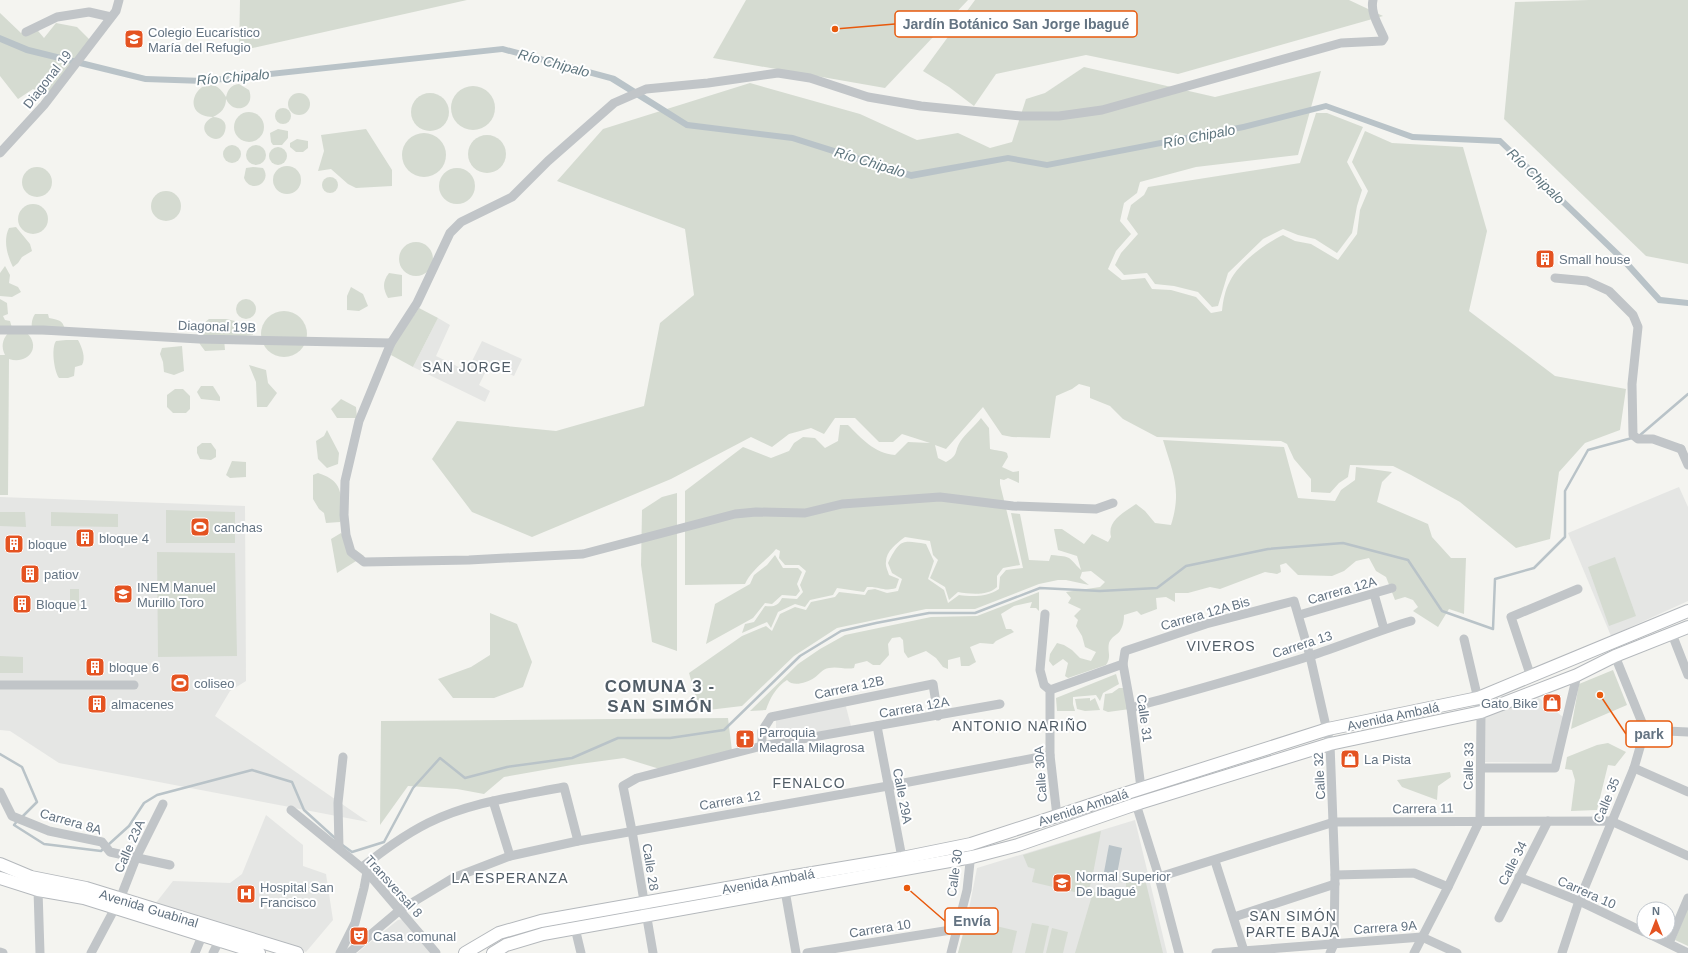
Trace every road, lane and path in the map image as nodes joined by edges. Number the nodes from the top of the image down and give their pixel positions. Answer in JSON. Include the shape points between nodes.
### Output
{"nodes":[{"id":1,"x":119,"y":0,"type":"edge"},
{"id":2,"x":1373,"y":0,"type":"edge"},
{"id":3,"x":111,"y":17,"type":"junction"},
{"id":4,"x":26,"y":32,"type":"dead end"},
{"id":5,"x":0,"y":153,"type":"edge"},
{"id":6,"x":1555,"y":278,"type":"dead end"},
{"id":7,"x":0,"y":330,"type":"edge"},
{"id":8,"x":391,"y":343,"type":"junction"},
{"id":9,"x":1684,"y":447,"type":"edge"},
{"id":10,"x":1688,"y":465,"type":"edge"},
{"id":11,"x":1113,"y":503,"type":"dead end"},
{"id":12,"x":1392,"y":588,"type":"dead end"},
{"id":13,"x":1578,"y":589,"type":"dead end"},
{"id":14,"x":1374,"y":594,"type":"junction"},
{"id":15,"x":1294,"y":601,"type":"joint"},
{"id":16,"x":1688,"y":611,"type":"edge"},
{"id":17,"x":1045,"y":614,"type":"dead end"},
{"id":18,"x":1299,"y":615,"type":"junction"},
{"id":19,"x":1411,"y":621,"type":"dead end"},
{"id":20,"x":1688,"y":627,"type":"edge"},
{"id":21,"x":1649,"y":628,"type":"junction"},
{"id":22,"x":1384,"y":629,"type":"junction"},
{"id":23,"x":1672,"y":634,"type":"junction"},
{"id":24,"x":1464,"y":639,"type":"dead end"},
{"id":25,"x":1656,"y":640,"type":"junction"},
{"id":26,"x":1124,"y":651,"type":"joint"},
{"id":27,"x":1310,"y":656,"type":"junction"},
{"id":28,"x":1615,"y":656,"type":"junction"},
{"id":29,"x":1123,"y":664,"type":"junction"},
{"id":30,"x":1577,"y":675,"type":"junction"},
{"id":31,"x":1688,"y":675,"type":"edge"},
{"id":32,"x":1531,"y":677,"type":"junction"},
{"id":33,"x":0,"y":685,"type":"edge"},
{"id":34,"x":134,"y":686,"type":"dead end"},
{"id":35,"x":1050,"y":690,"type":"junction"},
{"id":36,"x":1478,"y":698,"type":"junction"},
{"id":37,"x":1000,"y":704,"type":"dead end"},
{"id":38,"x":1131,"y":708,"type":"junction"},
{"id":39,"x":1481,"y":712,"type":"junction"},
{"id":40,"x":938,"y":716,"type":"junction"},
{"id":41,"x":877,"y":726,"type":"junction"},
{"id":42,"x":1328,"y":729,"type":"junction"},
{"id":43,"x":1645,"y":730,"type":"junction"},
{"id":44,"x":1688,"y":732,"type":"edge"},
{"id":45,"x":1330,"y":744,"type":"junction"},
{"id":46,"x":762,"y":746,"type":"junction"},
{"id":47,"x":1050,"y":755,"type":"junction"},
{"id":48,"x":343,"y":757,"type":"dead end"},
{"id":49,"x":1481,"y":768,"type":"junction"},
{"id":50,"x":1634,"y":768,"type":"junction"},
{"id":51,"x":623,"y":786,"type":"joint"},
{"id":52,"x":888,"y":786,"type":"junction"},
{"id":53,"x":1141,"y":788,"type":"junction"},
{"id":54,"x":0,"y":792,"type":"edge"},
{"id":55,"x":1688,"y":792,"type":"edge"},
{"id":56,"x":493,"y":801,"type":"junction"},
{"id":57,"x":163,"y":804,"type":"dead end"},
{"id":58,"x":1136,"y":804,"type":"junction"},
{"id":59,"x":291,"y":810,"type":"dead end"},
{"id":60,"x":1056,"y":816,"type":"junction"},
{"id":61,"x":1480,"y":820,"type":"junction"},
{"id":62,"x":1548,"y":821,"type":"junction"},
{"id":63,"x":1611,"y":821,"type":"junction"},
{"id":64,"x":1334,"y":822,"type":"junction"},
{"id":65,"x":632,"y":831,"type":"junction"},
{"id":66,"x":578,"y":841,"type":"junction"},
{"id":67,"x":971,"y":844,"type":"junction"},
{"id":68,"x":339,"y":848,"type":"junction"},
{"id":69,"x":510,"y":856,"type":"junction"},
{"id":70,"x":1688,"y":856,"type":"edge"},
{"id":71,"x":972,"y":857,"type":"junction"},
{"id":72,"x":136,"y":858,"type":"junction"},
{"id":73,"x":1215,"y":860,"type":"junction"},
{"id":74,"x":903,"y":864,"type":"junction"},
{"id":75,"x":3,"y":865,"type":"edge"},
{"id":76,"x":170,"y":865,"type":"dead end"},
{"id":77,"x":364,"y":869,"type":"junction"},
{"id":78,"x":1519,"y":877,"type":"junction"},
{"id":79,"x":0,"y":878,"type":"edge"},
{"id":80,"x":783,"y":878,"type":"junction"},
{"id":81,"x":1159,"y":878,"type":"junction"},
{"id":82,"x":1335,"y":880,"type":"junction"},
{"id":83,"x":1448,"y":887,"type":"junction"},
{"id":84,"x":38,"y":890,"type":"junction"},
{"id":85,"x":785,"y":891,"type":"junction"},
{"id":86,"x":1688,"y":898,"type":"edge"},
{"id":87,"x":1579,"y":901,"type":"junction"},
{"id":88,"x":118,"y":903,"type":"junction"},
{"id":89,"x":644,"y":903,"type":"junction"},
{"id":90,"x":400,"y":910,"type":"junction"},
{"id":91,"x":646,"y":917,"type":"junction"},
{"id":92,"x":1234,"y":917,"type":"junction"},
{"id":93,"x":1499,"y":918,"type":"dead end"},
{"id":94,"x":575,"y":928,"type":"junction"},
{"id":95,"x":1636,"y":928,"type":"edge"},
{"id":96,"x":956,"y":929,"type":"junction"},
{"id":97,"x":202,"y":936,"type":"junction"},
{"id":98,"x":1422,"y":937,"type":"junction"},
{"id":99,"x":219,"y":941,"type":"junction"},
{"id":100,"x":1663,"y":941,"type":"edge"},
{"id":101,"x":1334,"y":944,"type":"junction"},
{"id":102,"x":1669,"y":944,"type":"junction"},
{"id":103,"x":0,"y":952,"type":"edge"},
{"id":104,"x":1249,"y":952,"type":"edge"},
{"id":105,"x":3,"y":953,"type":"edge"},
{"id":106,"x":40,"y":953,"type":"edge"},
{"id":107,"x":91,"y":953,"type":"edge"},
{"id":108,"x":195,"y":953,"type":"edge"},
{"id":109,"x":214,"y":953,"type":"edge"},
{"id":110,"x":259,"y":953,"type":"edge"},
{"id":111,"x":297,"y":953,"type":"edge"},
{"id":112,"x":340,"y":953,"type":"edge"},
{"id":113,"x":349,"y":953,"type":"edge"},
{"id":114,"x":436,"y":953,"type":"edge"},
{"id":115,"x":465,"y":953,"type":"edge"},
{"id":116,"x":493,"y":953,"type":"edge"},
{"id":117,"x":581,"y":953,"type":"edge"},
{"id":118,"x":653,"y":953,"type":"edge"},
{"id":119,"x":796,"y":953,"type":"edge"},
{"id":120,"x":807,"y":953,"type":"edge"},
{"id":121,"x":951,"y":953,"type":"edge"},
{"id":122,"x":1179,"y":953,"type":"edge"},
{"id":123,"x":1216,"y":953,"type":"edge"},
{"id":124,"x":1330,"y":953,"type":"edge"},
{"id":125,"x":1414,"y":953,"type":"edge"},
{"id":126,"x":1457,"y":953,"type":"edge"},
{"id":127,"x":1562,"y":953,"type":"edge"},
{"id":128,"x":1688,"y":953,"type":"edge"}],
"edges":[{"from":1,"to":3,"type":"street","name":"Diagonal 19"},
{"from":2,"to":8,"type":"street","via":[[1373,14],[1384,38],[1380,42],[1341,43],[1102,110],[1058,116],[1022,116],[921,106],[868,97],[810,78],[778,73],[646,89],[614,103],[548,161],[512,197],[461,222],[450,233],[414,307]]},
{"from":3,"to":4,"type":"street","via":[[89,12],[57,17]]},
{"from":3,"to":5,"type":"street","name":"Diagonal 19","via":[[44,105]]},
{"from":6,"to":9,"type":"street","via":[[1586,281],[1609,291],[1633,315],[1638,327],[1632,384],[1635,437]]},
{"from":7,"to":8,"type":"street","name":"Diagonal 19B","via":[[199,339]]},
{"from":8,"to":11,"type":"street","via":[[359,421],[345,481],[346,535],[351,552],[364,562],[583,554],[735,514],[805,514],[842,504],[874,501],[940,497],[1013,506],[1096,509]]},
{"from":9,"to":10,"type":"street"},
{"from":12,"to":14,"type":"street","name":"Carrera 12A"},
{"from":13,"to":32,"type":"street","via":[[1511,617]]},
{"from":14,"to":18,"type":"street","name":"Carrera 12A"},
{"from":14,"to":22,"type":"street"},
{"from":15,"to":18,"type":"street","name":"Calle 32"},
{"from":15,"to":26,"type":"street","name":"Carrera 12A Bis","via":[[1206,624]]},
{"from":16,"to":21,"type":"main road","name":"Avenida Ambalá"},
{"from":17,"to":35,"type":"street","name":"Calle 30A","via":[[1040,670],[1044,685]]},
{"from":18,"to":27,"type":"street","name":"Calle 32"},
{"from":19,"to":22,"type":"street","name":"Carrera 13"},
{"from":20,"to":23,"type":"main road","name":"Avenida Ambalá"},
{"from":21,"to":25,"type":"main road"},
{"from":21,"to":32,"type":"main road","name":"Avenida Ambalá"},
{"from":22,"to":27,"type":"street","name":"Carrera 13"},
{"from":23,"to":25,"type":"main road","name":"Avenida Ambalá"},
{"from":23,"to":31,"type":"street"},
{"from":24,"to":36,"type":"street","name":"Calle 33"},
{"from":25,"to":28,"type":"main road","name":"Avenida Ambalá"},
{"from":26,"to":29,"type":"street","name":"Calle 31"},
{"from":27,"to":38,"type":"street","name":"Carrera 13"},
{"from":27,"to":42,"type":"street","name":"Calle 32"},
{"from":28,"to":30,"type":"main road","name":"Avenida Ambalá"},
{"from":28,"to":43,"type":"street"},
{"from":29,"to":35,"type":"street"},
{"from":29,"to":38,"type":"street","name":"Calle 31"},
{"from":30,"to":39,"type":"main road","name":"Avenida Ambalá"},
{"from":30,"to":49,"type":"street","via":[[1555,768]]},
{"from":32,"to":36,"type":"main road","name":"Avenida Ambalá"},
{"from":33,"to":34,"type":"street"},
{"from":35,"to":47,"type":"street","name":"Calle 30A"},
{"from":36,"to":39,"type":"street","name":"Calle 33"},
{"from":36,"to":42,"type":"main road","name":"Avenida Ambalá"},
{"from":37,"to":40,"type":"street","name":"Carrera 12A"},
{"from":38,"to":53,"type":"street","name":"Calle 31"},
{"from":39,"to":45,"type":"main road","name":"Avenida Ambalá"},
{"from":39,"to":49,"type":"street","name":"Calle 33"},
{"from":40,"to":41,"type":"street","name":"Carrera 12A"},
{"from":40,"to":46,"type":"street","name":"Carrera 12B","via":[[933,684],[771,717],[762,731]]},
{"from":41,"to":46,"type":"street","name":"Carrera 12A"},
{"from":41,"to":52,"type":"street","name":"Calle 29A"},
{"from":42,"to":45,"type":"street","name":"Calle 32"},
{"from":42,"to":53,"type":"main road","name":"Avenida Ambalá"},
{"from":43,"to":44,"type":"street"},
{"from":43,"to":50,"type":"street","name":"Calle 35"},
{"from":45,"to":58,"type":"main road","name":"Avenida Ambalá"},
{"from":45,"to":64,"type":"street","name":"Calle 32"},
{"from":46,"to":51,"type":"street","name":"Carrera 12A","via":[[637,778]]},
{"from":47,"to":52,"type":"street","name":"Carrera 12"},
{"from":47,"to":60,"type":"street","name":"Calle 30A"},
{"from":48,"to":68,"type":"street","via":[[338,803]]},
{"from":49,"to":61,"type":"street","name":"Calle 33"},
{"from":50,"to":55,"type":"street"},
{"from":50,"to":63,"type":"street","name":"Calle 35"},
{"from":51,"to":65,"type":"street","name":"Calle 28"},
{"from":52,"to":65,"type":"street","name":"Carrera 12"},
{"from":52,"to":74,"type":"street","name":"Calle 29A"},
{"from":53,"to":60,"type":"main road","name":"Avenida Ambalá"},
{"from":54,"to":72,"type":"street","name":"Carrera 8A","via":[[14,817],[49,831],[102,842],[109,851]]},
{"from":56,"to":66,"type":"street","via":[[564,787]]},
{"from":56,"to":69,"type":"street"},
{"from":56,"to":77,"type":"street","via":[[428,823],[383,852]]},
{"from":57,"to":72,"type":"street","name":"Calle 23A"},
{"from":58,"to":71,"type":"main road","name":"Avenida Ambalá","via":[[1018,845]]},
{"from":58,"to":81,"type":"street"},
{"from":59,"to":68,"type":"street","name":"Transversal 8"},
{"from":60,"to":67,"type":"main road","name":"Avenida Ambalá"},
{"from":61,"to":62,"type":"street","name":"Carrera 11"},
{"from":61,"to":64,"type":"street","name":"Carrera 11"},
{"from":61,"to":83,"type":"street","name":"Calle 33"},
{"from":62,"to":63,"type":"street","name":"Carrera 11"},
{"from":62,"to":78,"type":"street","name":"Calle 34"},
{"from":63,"to":70,"type":"street","name":"Carrera 11"},
{"from":63,"to":87,"type":"street","name":"Calle 35"},
{"from":64,"to":73,"type":"street","name":"Carrera 11"},
{"from":64,"to":82,"type":"street","name":"Calle 32"},
{"from":65,"to":66,"type":"street","name":"Carrera 12"},
{"from":65,"to":89,"type":"street","name":"Calle 28"},
{"from":66,"to":69,"type":"street","name":"Carrera 12"},
{"from":67,"to":71,"type":"street","name":"Calle 30"},
{"from":67,"to":74,"type":"main road","name":"Avenida Ambalá"},
{"from":68,"to":77,"type":"street","name":"Transversal 8"},
{"from":69,"to":90,"type":"street","name":"Carrera 12","via":[[452,878]]},
{"from":71,"to":74,"type":"main road","name":"Avenida Ambalá"},
{"from":71,"to":96,"type":"street","name":"Calle 30","via":[[967,890]]},
{"from":72,"to":76,"type":"street","name":"Carrera 8A"},
{"from":72,"to":88,"type":"street","name":"Calle 23A"},
{"from":73,"to":81,"type":"street","name":"Carrera 11"},
{"from":73,"to":92,"type":"street"},
{"from":74,"to":80,"type":"main road","name":"Avenida Ambalá"},
{"from":74,"to":85,"type":"main road","name":"Avenida Ambalá"},
{"from":75,"to":79,"type":"street"},
{"from":75,"to":88,"type":"main road","name":"Avenida Guabinal","via":[[31,877],[86,888]]},
{"from":77,"to":90,"type":"street","name":"Transversal 8"},
{"from":77,"to":112,"type":"street","via":[[364,888],[355,923]]},
{"from":78,"to":87,"type":"street","name":"Carrera 10"},
{"from":78,"to":93,"type":"street","name":"Calle 34"},
{"from":79,"to":84,"type":"main road","name":"Avenida Guabinal"},
{"from":80,"to":85,"type":"street"},
{"from":80,"to":89,"type":"main road","name":"Avenida Ambalá"},
{"from":81,"to":122,"type":"street"},
{"from":82,"to":83,"type":"street","via":[[1414,873]]},
{"from":82,"to":92,"type":"street"},
{"from":82,"to":101,"type":"street","name":"Calle 32"},
{"from":83,"to":98,"type":"street","name":"Calle 33"},
{"from":84,"to":88,"type":"main road","name":"Avenida Guabinal"},
{"from":84,"to":106,"type":"street"},
{"from":85,"to":91,"type":"main road","name":"Avenida Ambalá"},
{"from":85,"to":119,"type":"street"},
{"from":86,"to":102,"type":"street"},
{"from":87,"to":95,"type":"street","name":"Carrera 10"},
{"from":87,"to":127,"type":"street","name":"Calle 35"},
{"from":88,"to":97,"type":"main road","name":"Avenida Guabinal"},
{"from":88,"to":107,"type":"street","name":"Calle 23A"},
{"from":88,"to":111,"type":"main road","name":"Avenida Guabinal"},
{"from":89,"to":91,"type":"street","name":"Calle 28"},
{"from":89,"to":115,"type":"main road","name":"Avenida Ambalá","via":[[541,921],[499,933]]},
{"from":90,"to":113,"type":"street","name":"Carrera 12"},
{"from":90,"to":114,"type":"street","name":"Transversal 8"},
{"from":91,"to":94,"type":"main road","name":"Avenida Ambalá"},
{"from":91,"to":118,"type":"street","name":"Calle 28"},
{"from":92,"to":104,"type":"street"},
{"from":94,"to":116,"type":"main road","name":"Avenida Ambalá","via":[[506,945]]},
{"from":94,"to":117,"type":"street"},
{"from":96,"to":120,"type":"street","name":"Carrera 10"},
{"from":96,"to":121,"type":"street","name":"Calle 30"},
{"from":97,"to":99,"type":"main road","name":"Avenida Guabinal"},
{"from":97,"to":108,"type":"street"},
{"from":98,"to":101,"type":"street","name":"Carrera 9A"},
{"from":98,"to":125,"type":"street","name":"Calle 33"},
{"from":98,"to":126,"type":"street","name":"Carrera 9A"},
{"from":99,"to":109,"type":"street"},
{"from":99,"to":110,"type":"main road","name":"Avenida Guabinal"},
{"from":100,"to":102,"type":"street","name":"Carrera 10"},
{"from":101,"to":104,"type":"street","name":"Carrera 9A"},
{"from":101,"to":124,"type":"street","name":"Calle 32"},
{"from":102,"to":128,"type":"street","name":"Carrera 10"},
{"from":103,"to":105,"type":"street"},
{"from":104,"to":123,"type":"street","name":"Carrera 9A"}]}
